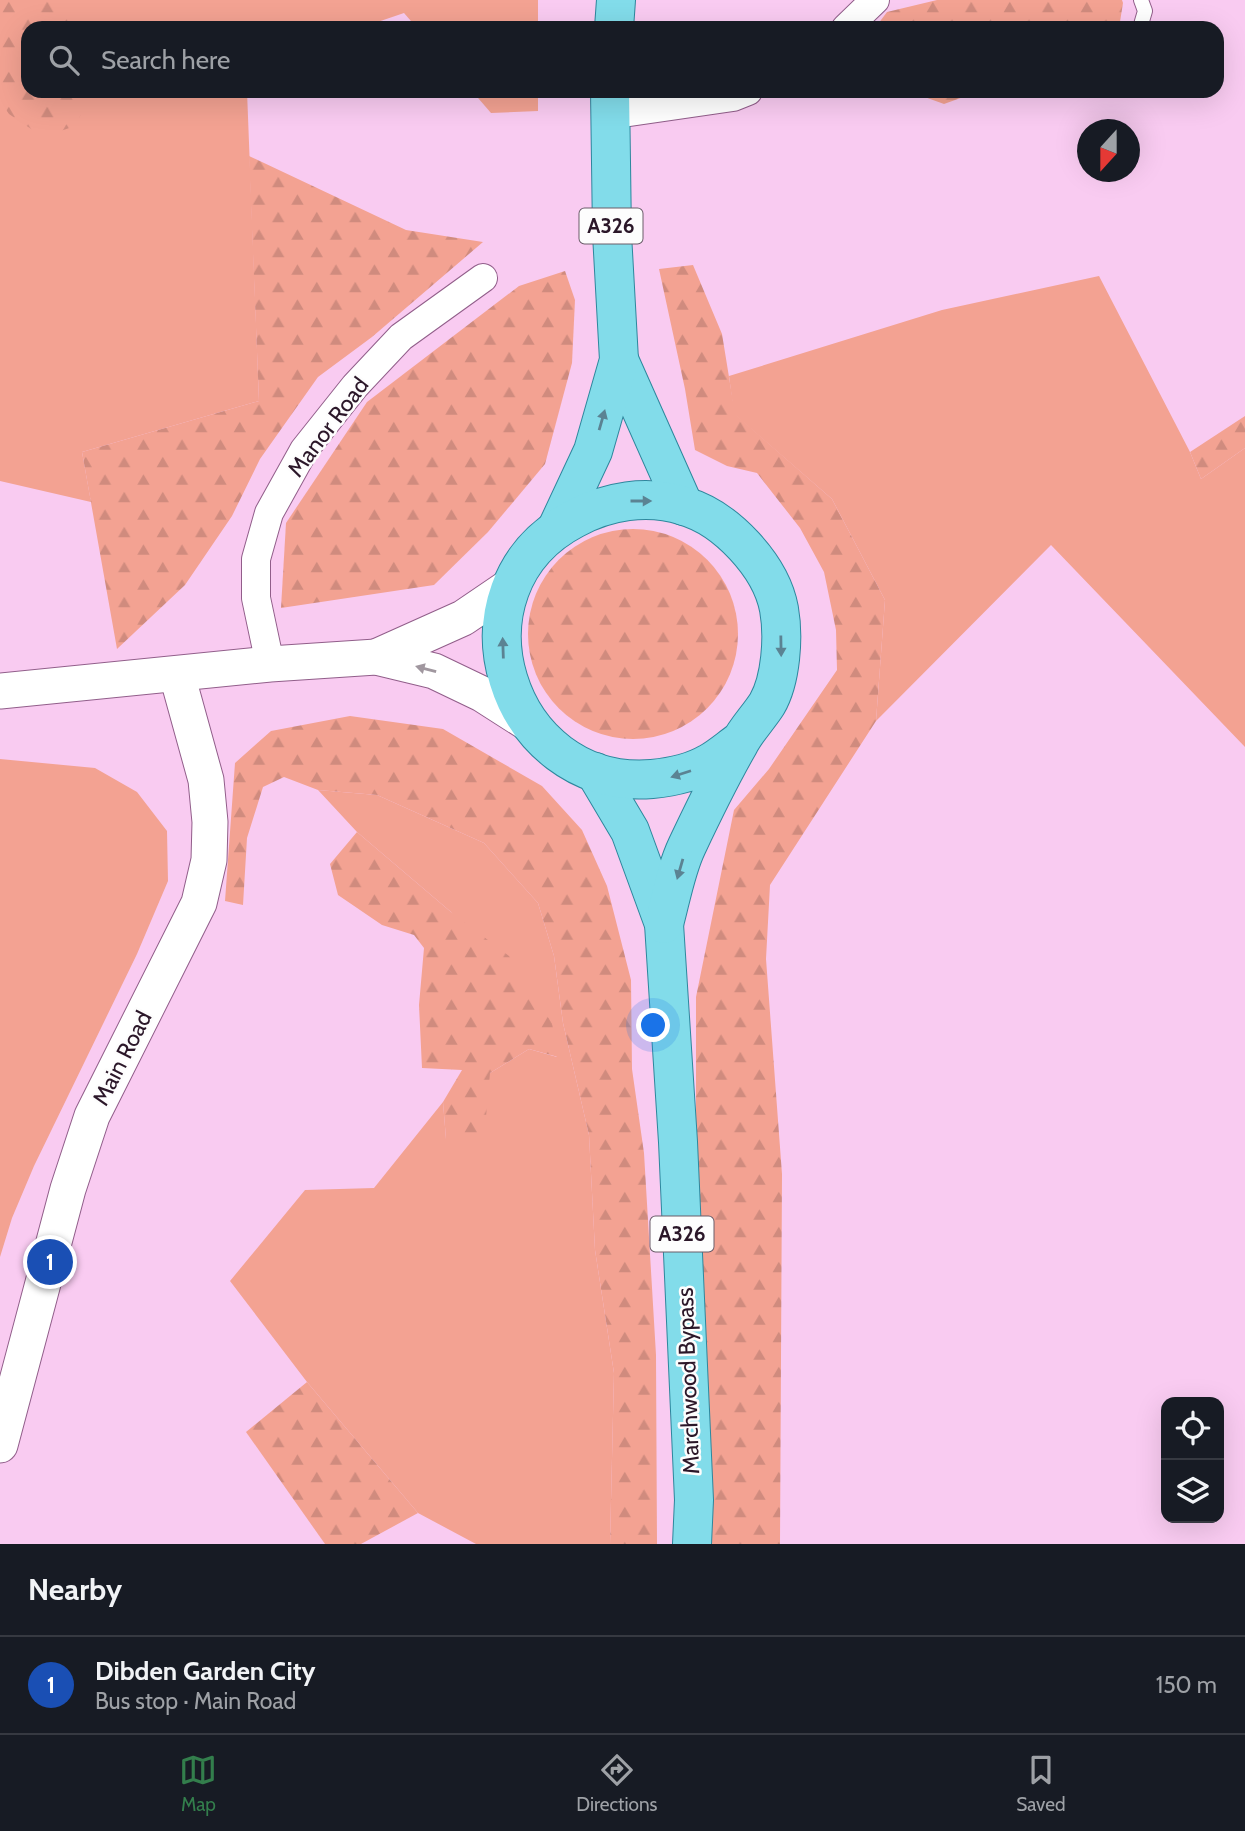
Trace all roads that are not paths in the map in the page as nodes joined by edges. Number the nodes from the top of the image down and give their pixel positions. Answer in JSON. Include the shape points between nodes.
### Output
{"nodes":[{"id":1,"x":616,"y":0,"type":"edge"},
{"id":2,"x":875,"y":0,"type":"edge"},
{"id":3,"x":1141,"y":0,"type":"edge"},
{"id":4,"x":614,"y":21,"type":"edge"},
{"id":5,"x":853,"y":21,"type":"edge"},
{"id":6,"x":1142,"y":21,"type":"edge"},
{"id":7,"x":712,"y":98,"type":"edge"},
{"id":8,"x":610,"y":103,"type":"edge"},
{"id":9,"x":483,"y":278,"type":"dead end"},
{"id":10,"x":619,"y":360,"type":"junction"},
{"id":11,"x":684,"y":506,"type":"junction"},
{"id":12,"x":557,"y":527,"type":"junction"},
{"id":13,"x":513,"y":584,"type":"junction"},
{"id":14,"x":376,"y":657,"type":"junction"},
{"id":15,"x":270,"y":664,"type":"junction"},
{"id":16,"x":177,"y":675,"type":"junction"},
{"id":17,"x":0,"y":691,"type":"edge"},
{"id":18,"x":529,"y":724,"type":"junction"},
{"id":19,"x":740,"y":741,"type":"junction"},
{"id":20,"x":595,"y":772,"type":"junction"},
{"id":21,"x":664,"y":923,"type":"junction"},
{"id":22,"x":0,"y":1445,"type":"edge"},
{"id":23,"x":692,"y":1544,"type":"edge"}],
"edges":[{"from":1,"to":4,"type":"main road"},
{"from":2,"to":5,"type":"street"},
{"from":3,"to":6,"type":"lane"},
{"from":7,"to":8,"type":"street"},
{"from":8,"to":10,"type":"main road","number":"A326"},
{"from":9,"to":15,"type":"street","name":"Manor Road","via":[[401,337],[355,386],[304,450],[269,513],[256,559],[256,598]]},
{"from":10,"to":11,"type":"main road","number":"A326"},
{"from":12,"to":10,"type":"main road","number":"A326","one_way":true,"via":[[593,451]]},
{"from":12,"to":11,"type":"main road","one_way":true,"via":[[596,507],[640,499]]},
{"from":11,"to":19,"type":"main road","one_way":true,"via":[[727,528],[760,563],[779,608],[782,656],[768,702]]},
{"from":12,"to":13,"type":"main road","via":[[531,553]]},
{"from":13,"to":14,"type":"street","via":[[463,618]]},
{"from":18,"to":13,"type":"main road","one_way":true,"via":[[511,692],[502,656],[502,619]]},
{"from":14,"to":15,"type":"street"},
{"from":18,"to":14,"type":"street","one_way":true,"via":[[434,671]]},
{"from":15,"to":16,"type":"street"},
{"from":16,"to":17,"type":"street"},
{"from":16,"to":22,"type":"street","name":"Main Road","via":[[206,780],[209,860],[199,902],[92,1116]]},
{"from":18,"to":20,"type":"main road","via":[[558,753]]},
{"from":19,"to":20,"type":"main road","one_way":true,"via":[[709,764],[672,777],[633,780]]},
{"from":19,"to":21,"type":"main road","name":"Marchwood Bypass","number":"A326","one_way":true,"via":[[685,849]]},
{"from":20,"to":21,"type":"main road","name":"Marchwood Bypass","number":"A326","via":[[630,831]]},
{"from":21,"to":23,"type":"main road","name":"Marchwood Bypass","number":"A326","via":[[679,1156]]}]}
